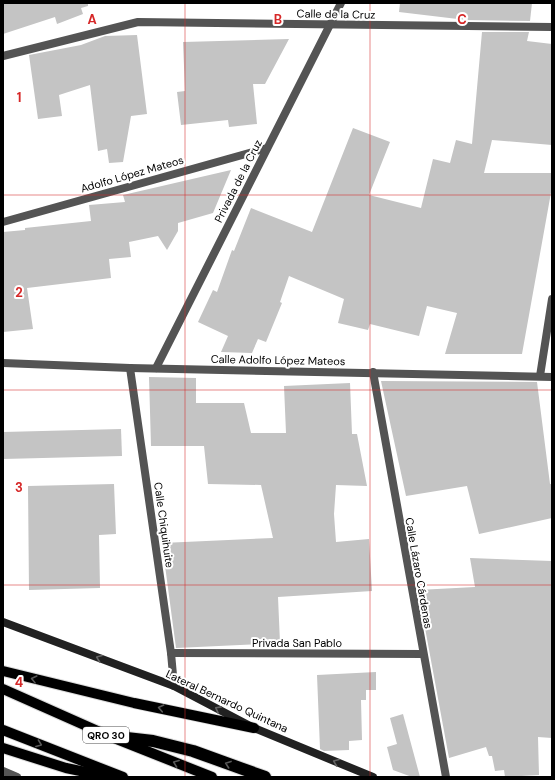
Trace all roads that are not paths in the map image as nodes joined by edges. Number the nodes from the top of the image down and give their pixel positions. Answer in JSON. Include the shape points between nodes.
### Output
{"nodes":[{"id":1,"x":341,"y":3,"type":"edge"},
{"id":2,"x":330,"y":24,"type":"junction"},
{"id":3,"x":552,"y":27,"type":"edge"},
{"id":4,"x":3,"y":56,"type":"edge"},
{"id":5,"x":267,"y":148,"type":"junction"},
{"id":6,"x":3,"y":222,"type":"edge"},
{"id":7,"x":552,"y":299,"type":"edge"},
{"id":8,"x":3,"y":363,"type":"edge"},
{"id":9,"x":130,"y":368,"type":"junction"},
{"id":10,"x":156,"y":368,"type":"junction"},
{"id":11,"x":373,"y":372,"type":"junction"},
{"id":12,"x":540,"y":376,"type":"junction"},
{"id":13,"x":552,"y":376,"type":"edge"},
{"id":14,"x":3,"y":622,"type":"edge"},
{"id":15,"x":171,"y":653,"type":"junction"},
{"id":16,"x":422,"y":654,"type":"junction"},
{"id":17,"x":3,"y":671,"type":"edge"},
{"id":18,"x":174,"y":686,"type":"junction"},
{"id":19,"x":3,"y":689,"type":"edge"},
{"id":20,"x":254,"y":728,"type":"junction"},
{"id":21,"x":3,"y":730,"type":"edge"},
{"id":22,"x":109,"y":736,"type":"junction"},
{"id":23,"x":3,"y":748,"type":"edge"},
{"id":24,"x":3,"y":771,"type":"edge"},
{"id":25,"x":17,"y":777,"type":"edge"},
{"id":26,"x":110,"y":777,"type":"edge"},
{"id":27,"x":123,"y":777,"type":"edge"},
{"id":28,"x":212,"y":777,"type":"edge"},
{"id":29,"x":265,"y":777,"type":"edge"},
{"id":30,"x":372,"y":777,"type":"edge"},
{"id":31,"x":446,"y":777,"type":"edge"}],
"edges":[{"from":1,"to":2,"type":"street","name":"Privada de la Cruz"},
{"from":2,"to":3,"type":"street","name":"Calle de la Cruz"},
{"from":2,"to":4,"type":"street","name":"Calle de la Cruz","via":[[138,22]]},
{"from":2,"to":5,"type":"street","name":"Privada de la Cruz"},
{"from":5,"to":6,"type":"street","name":"Adolfo López Mateos"},
{"from":5,"to":10,"type":"street","name":"Privada de la Cruz"},
{"from":7,"to":12,"type":"street"},
{"from":8,"to":9,"type":"street","name":"Calle Adolfo López Mateos"},
{"from":9,"to":10,"type":"street","name":"Calle Adolfo López Mateos"},
{"from":9,"to":15,"type":"street","name":"Calle Chiquihuite"},
{"from":10,"to":11,"type":"street","name":"Calle Adolfo López Mateos"},
{"from":11,"to":12,"type":"street","name":"Calle Adolfo López Mateos"},
{"from":11,"to":16,"type":"street","name":"Calle Lázaro Cárdenas"},
{"from":12,"to":13,"type":"street","name":"Calle Adolfo López Mateos"},
{"from":18,"to":14,"type":"street","name":"Lateral Bernardo Quintana","one_way":true},
{"from":15,"to":16,"type":"street","name":"Privada San Pablo"},
{"from":15,"to":18,"type":"street","name":"Calle Chiquihuite"},
{"from":16,"to":31,"type":"street","name":"Calle Lázaro Cárdenas"},
{"from":20,"to":17,"type":"main road","one_way":true,"via":[[134,703]]},
{"from":20,"to":18,"type":"street","name":"Lateral Bernardo Quintana","one_way":true},
{"from":19,"to":22,"type":"main road","number":"QRO 30"},
{"from":30,"to":20,"type":"street","name":"Lateral Bernardo Quintana","one_way":true},
{"from":21,"to":27,"type":"main road","one_way":true},
{"from":28,"to":22,"type":"main road","number":"QRO 30","one_way":true},
{"from":29,"to":22,"type":"highway","one_way":true,"via":[[194,751],[153,741]]},
{"from":23,"to":26,"type":"main road","via":[[66,768]]},
{"from":24,"to":25,"type":"street"}]}
